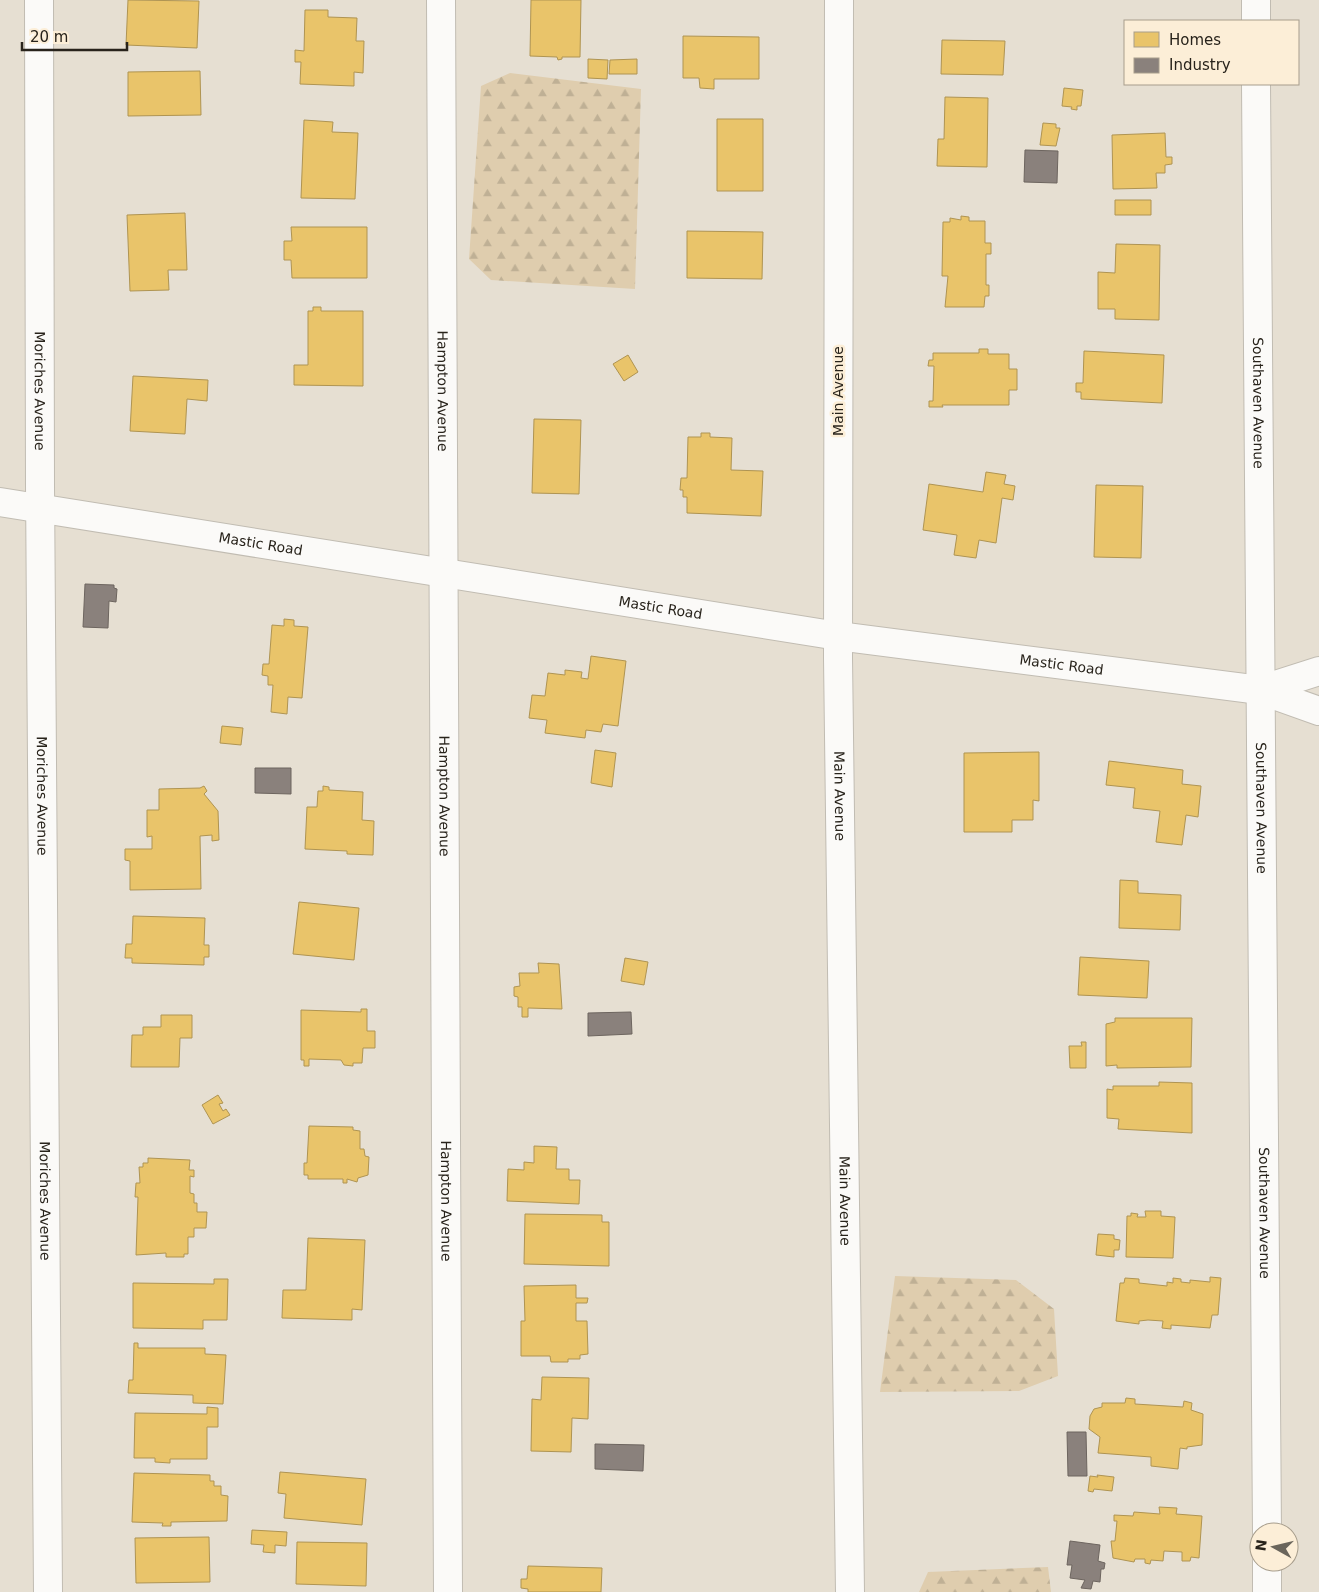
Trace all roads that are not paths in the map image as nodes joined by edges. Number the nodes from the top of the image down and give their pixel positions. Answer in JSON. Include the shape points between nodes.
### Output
{"nodes":[{"id":1,"x":39,"y":0,"type":"edge"},
{"id":2,"x":441,"y":0,"type":"edge"},
{"id":3,"x":839,"y":0,"type":"edge"},
{"id":4,"x":1256,"y":0,"type":"edge"},
{"id":5,"x":1256,"y":20,"type":"edge"},
{"id":6,"x":1256,"y":85,"type":"edge"},
{"id":7,"x":0,"y":502,"type":"edge"},
{"id":8,"x":40,"y":509,"type":"junction"},
{"id":9,"x":444,"y":572,"type":"junction"},
{"id":10,"x":838,"y":636,"type":"junction"},
{"id":11,"x":1319,"y":671,"type":"edge"},
{"id":12,"x":1260,"y":690,"type":"junction"},
{"id":13,"x":1319,"y":711,"type":"edge"},
{"id":14,"x":1267,"y":1522,"type":"edge"},
{"id":15,"x":1267,"y":1572,"type":"edge"},
{"id":16,"x":48,"y":1592,"type":"edge"},
{"id":17,"x":448,"y":1592,"type":"edge"},
{"id":18,"x":850,"y":1592,"type":"edge"},
{"id":19,"x":1267,"y":1592,"type":"edge"}],
"edges":[{"from":1,"to":8,"type":"street","name":"Moriches Avenue"},
{"from":2,"to":9,"type":"street","name":"Hampton Avenue"},
{"from":3,"to":10,"type":"street","name":"Main Avenue"},
{"from":4,"to":5,"type":"street"},
{"from":6,"to":12,"type":"street","name":"Southaven Avenue"},
{"from":7,"to":8,"type":"street","name":"Mastic Road"},
{"from":8,"to":9,"type":"street","name":"Mastic Road"},
{"from":8,"to":16,"type":"street","name":"Moriches Avenue"},
{"from":9,"to":10,"type":"street","name":"Mastic Road"},
{"from":9,"to":17,"type":"street","name":"Hampton Avenue"},
{"from":10,"to":12,"type":"street","name":"Mastic Road"},
{"from":10,"to":18,"type":"street","name":"Main Avenue"},
{"from":11,"to":12,"type":"street"},
{"from":12,"to":13,"type":"street","name":"Mastic Road"},
{"from":12,"to":14,"type":"street","name":"Southaven Avenue"},
{"from":15,"to":19,"type":"street"}]}
